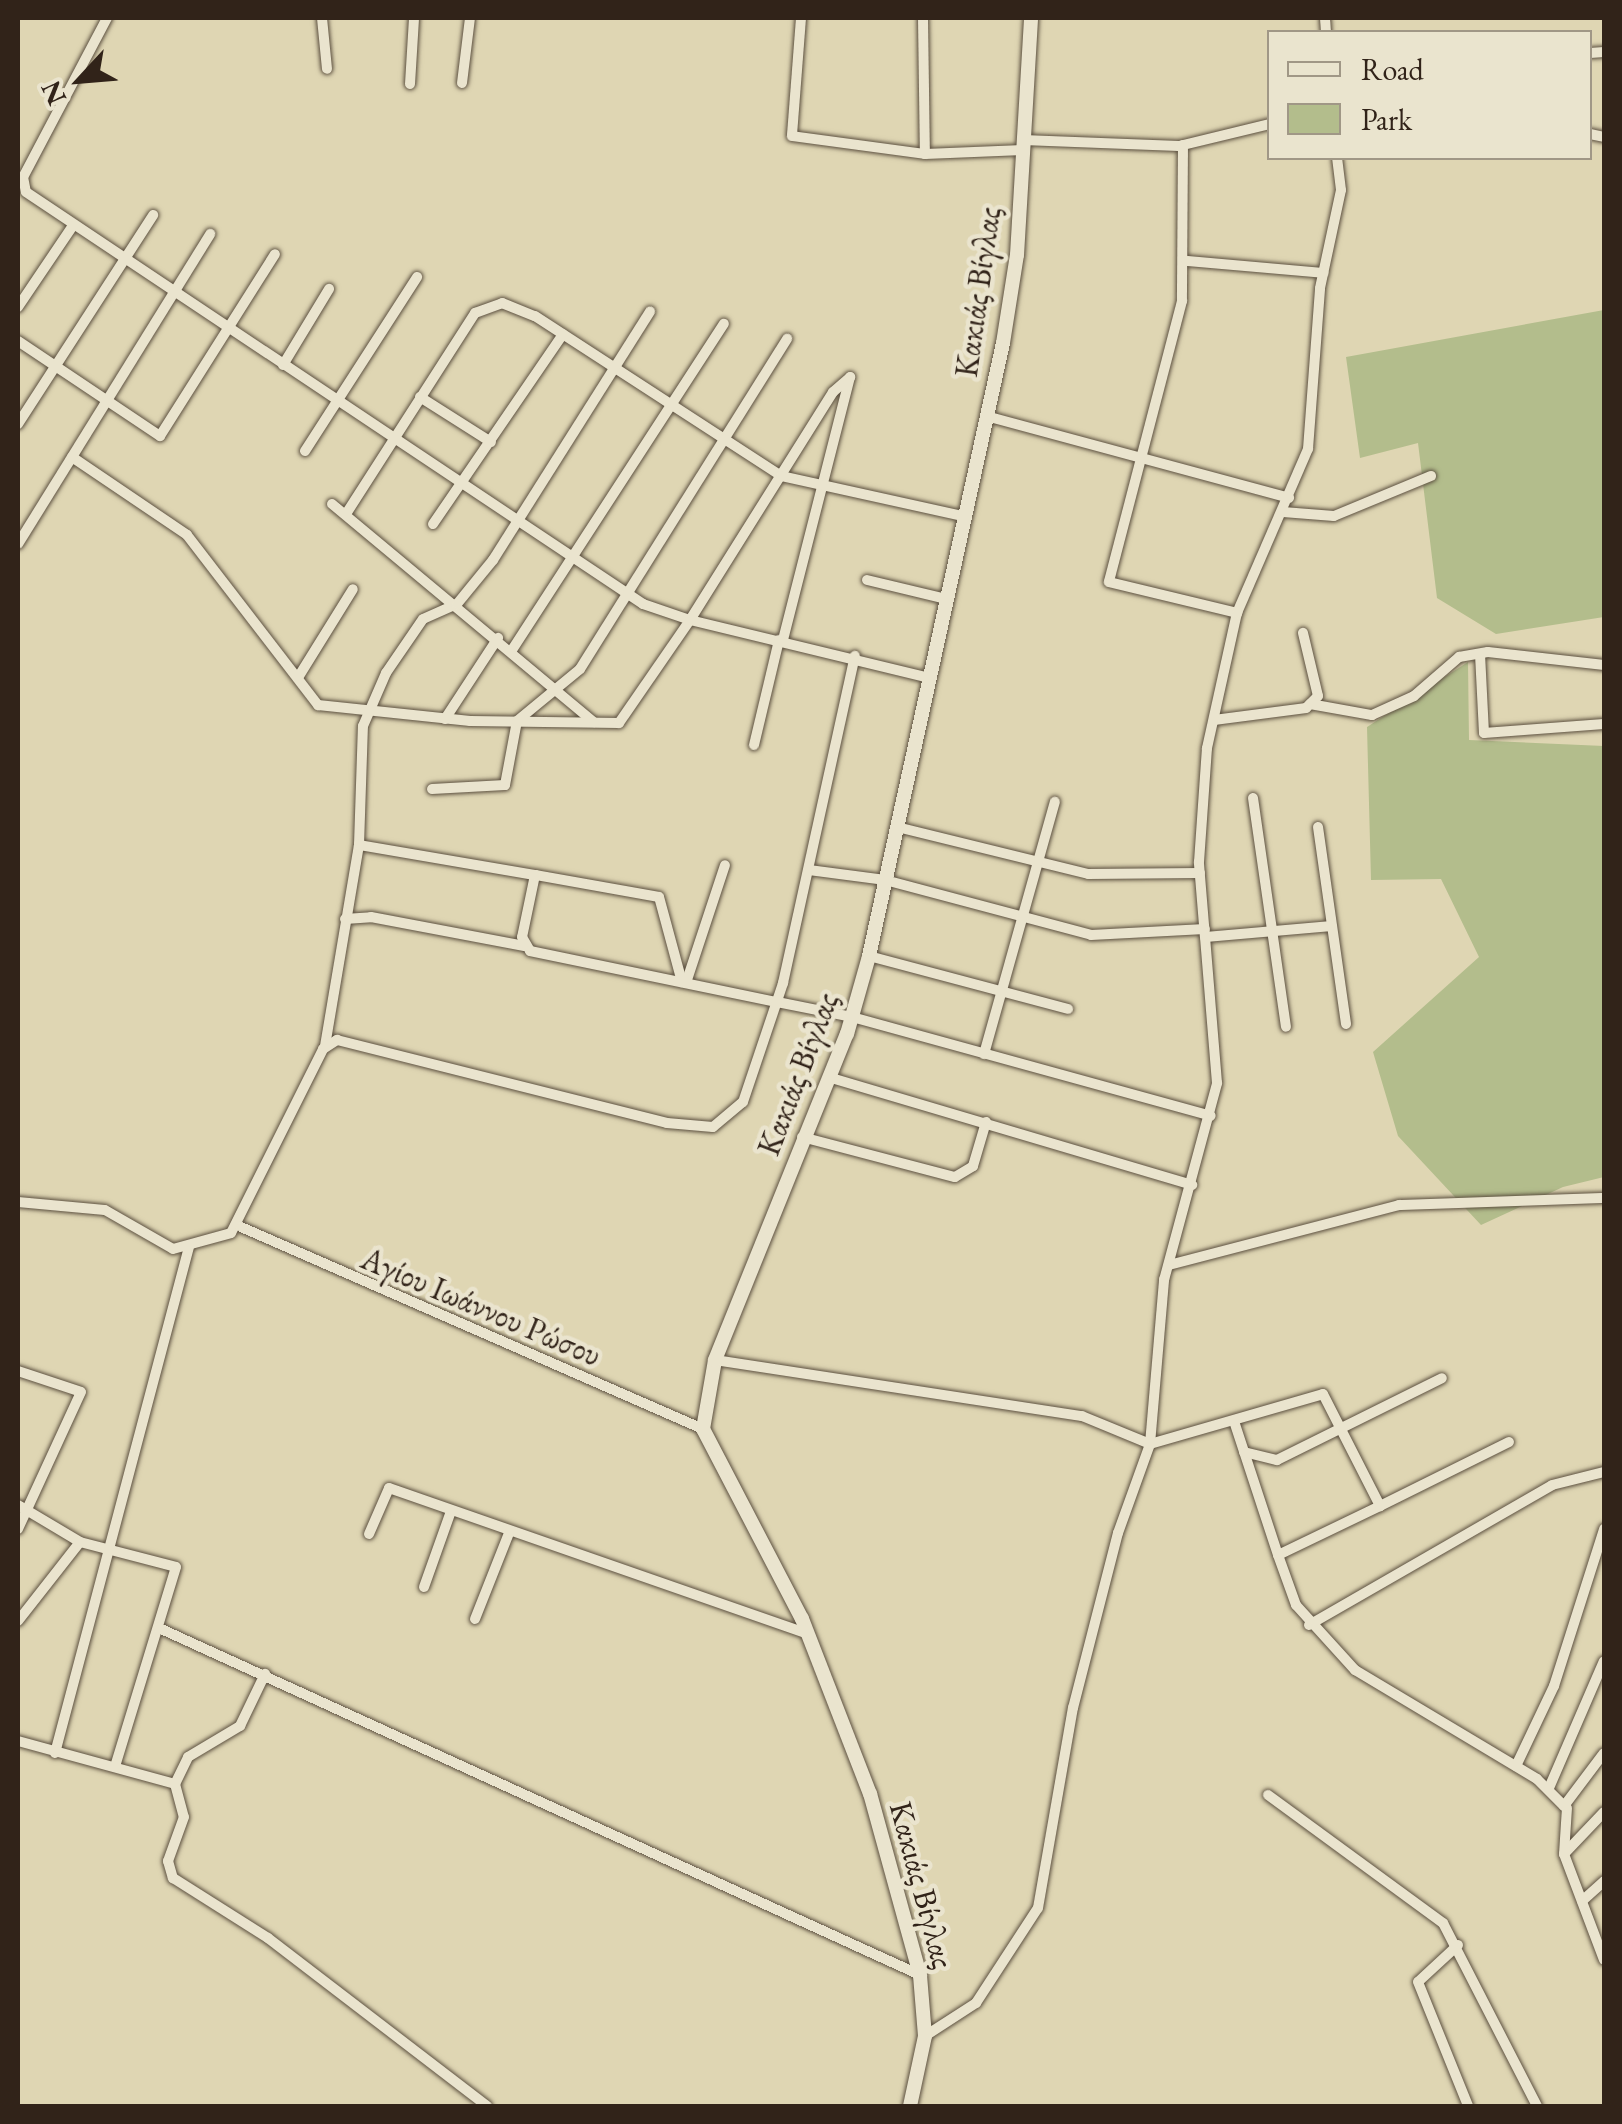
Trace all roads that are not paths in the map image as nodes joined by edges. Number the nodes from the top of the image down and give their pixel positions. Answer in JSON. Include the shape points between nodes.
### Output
{"nodes":[{"id":1,"x":107,"y":18,"type":"edge"},
{"id":2,"x":322,"y":18,"type":"edge"},
{"id":3,"x":414,"y":18,"type":"edge"},
{"id":4,"x":470,"y":18,"type":"edge"},
{"id":5,"x":801,"y":18,"type":"edge"},
{"id":6,"x":924,"y":18,"type":"edge"},
{"id":7,"x":1031,"y":18,"type":"edge"},
{"id":8,"x":327,"y":70,"type":"dead end"},
{"id":9,"x":462,"y":82,"type":"dead end"},
{"id":10,"x":410,"y":84,"type":"dead end"},
{"id":11,"x":1267,"y":125,"type":"edge"},
{"id":12,"x":1023,"y":145,"type":"junction"},
{"id":13,"x":1184,"y":145,"type":"junction"},
{"id":14,"x":925,"y":154,"type":"junction"},
{"id":15,"x":1338,"y":160,"type":"edge"},
{"id":16,"x":153,"y":215,"type":"dead end"},
{"id":17,"x":72,"y":227,"type":"junction"},
{"id":18,"x":210,"y":234,"type":"dead end"},
{"id":19,"x":275,"y":254,"type":"dead end"},
{"id":20,"x":122,"y":260,"type":"junction"},
{"id":21,"x":1187,"y":261,"type":"junction"},
{"id":22,"x":1323,"y":273,"type":"junction"},
{"id":23,"x":418,"y":277,"type":"dead end"},
{"id":24,"x":329,"y":289,"type":"dead end"},
{"id":25,"x":174,"y":293,"type":"junction"},
{"id":26,"x":18,"y":307,"type":"edge"},
{"id":27,"x":650,"y":312,"type":"dead end"},
{"id":28,"x":724,"y":324,"type":"dead end"},
{"id":29,"x":230,"y":330,"type":"junction"},
{"id":30,"x":563,"y":334,"type":"junction"},
{"id":31,"x":787,"y":339,"type":"dead end"},
{"id":32,"x":18,"y":342,"type":"edge"},
{"id":33,"x":283,"y":364,"type":"junction"},
{"id":34,"x":55,"y":366,"type":"junction"},
{"id":35,"x":615,"y":368,"type":"junction"},
{"id":36,"x":420,"y":397,"type":"junction"},
{"id":37,"x":106,"y":401,"type":"junction"},
{"id":38,"x":339,"y":401,"type":"junction"},
{"id":39,"x":670,"y":404,"type":"junction"},
{"id":40,"x":986,"y":416,"type":"junction"},
{"id":41,"x":18,"y":424,"type":"edge"},
{"id":42,"x":392,"y":437,"type":"junction"},
{"id":43,"x":725,"y":440,"type":"junction"},
{"id":44,"x":491,"y":442,"type":"junction"},
{"id":45,"x":305,"y":451,"type":"dead end"},
{"id":46,"x":1146,"y":454,"type":"junction"},
{"id":47,"x":72,"y":457,"type":"junction"},
{"id":48,"x":781,"y":476,"type":"junction"},
{"id":49,"x":1430,"y":476,"type":"dead end"},
{"id":50,"x":464,"y":482,"type":"junction"},
{"id":51,"x":821,"y":484,"type":"junction"},
{"id":52,"x":1289,"y":498,"type":"junction"},
{"id":53,"x":332,"y":504,"type":"dead end"},
{"id":54,"x":1282,"y":512,"type":"junction"},
{"id":55,"x":346,"y":514,"type":"junction"},
{"id":56,"x":963,"y":516,"type":"junction"},
{"id":57,"x":518,"y":518,"type":"junction"},
{"id":58,"x":432,"y":524,"type":"dead end"},
{"id":59,"x":18,"y":544,"type":"edge"},
{"id":60,"x":572,"y":556,"type":"junction"},
{"id":61,"x":867,"y":580,"type":"dead end"},
{"id":62,"x":353,"y":589,"type":"dead end"},
{"id":63,"x":625,"y":592,"type":"junction"},
{"id":64,"x":946,"y":599,"type":"junction"},
{"id":65,"x":457,"y":604,"type":"junction"},
{"id":66,"x":1238,"y":613,"type":"junction"},
{"id":67,"x":690,"y":620,"type":"junction"},
{"id":68,"x":1303,"y":632,"type":"dead end"},
{"id":69,"x":498,"y":638,"type":"junction"},
{"id":70,"x":781,"y":640,"type":"junction"},
{"id":71,"x":512,"y":650,"type":"junction"},
{"id":72,"x":1480,"y":654,"type":"junction"},
{"id":73,"x":855,"y":656,"type":"junction"},
{"id":74,"x":1604,"y":665,"type":"edge"},
{"id":75,"x":299,"y":676,"type":"junction"},
{"id":76,"x":930,"y":678,"type":"junction"},
{"id":77,"x":559,"y":691,"type":"junction"},
{"id":78,"x":1310,"y":704,"type":"junction"},
{"id":79,"x":366,"y":714,"type":"junction"},
{"id":80,"x":445,"y":719,"type":"junction"},
{"id":81,"x":517,"y":721,"type":"junction"},
{"id":82,"x":1213,"y":721,"type":"junction"},
{"id":83,"x":595,"y":722,"type":"junction"},
{"id":84,"x":1604,"y":724,"type":"edge"},
{"id":85,"x":754,"y":745,"type":"dead end"},
{"id":86,"x":432,"y":789,"type":"dead end"},
{"id":87,"x":1252,"y":798,"type":"dead end"},
{"id":88,"x":1055,"y":802,"type":"dead end"},
{"id":89,"x":897,"y":827,"type":"junction"},
{"id":90,"x":1318,"y":827,"type":"dead end"},
{"id":91,"x":359,"y":845,"type":"junction"},
{"id":92,"x":1040,"y":863,"type":"junction"},
{"id":93,"x":726,"y":865,"type":"dead end"},
{"id":94,"x":809,"y":870,"type":"junction"},
{"id":95,"x":1200,"y":873,"type":"junction"},
{"id":96,"x":534,"y":875,"type":"junction"},
{"id":97,"x":886,"y":880,"type":"junction"},
{"id":98,"x":1025,"y":916,"type":"junction"},
{"id":99,"x":345,"y":919,"type":"junction"},
{"id":100,"x":1330,"y":926,"type":"junction"},
{"id":101,"x":1269,"y":927,"type":"junction"},
{"id":102,"x":1205,"y":933,"type":"junction"},
{"id":103,"x":524,"y":946,"type":"junction"},
{"id":104,"x":869,"y":956,"type":"junction"},
{"id":105,"x":684,"y":983,"type":"junction"},
{"id":106,"x":1001,"y":990,"type":"junction"},
{"id":107,"x":777,"y":1002,"type":"junction"},
{"id":108,"x":1068,"y":1009,"type":"dead end"},
{"id":109,"x":852,"y":1016,"type":"junction"},
{"id":110,"x":1346,"y":1024,"type":"dead end"},
{"id":111,"x":1286,"y":1027,"type":"dead end"},
{"id":112,"x":325,"y":1046,"type":"junction"},
{"id":113,"x":984,"y":1054,"type":"junction"},
{"id":114,"x":828,"y":1077,"type":"junction"},
{"id":115,"x":1211,"y":1116,"type":"junction"},
{"id":116,"x":986,"y":1122,"type":"junction"},
{"id":117,"x":802,"y":1137,"type":"junction"},
{"id":118,"x":1192,"y":1185,"type":"junction"},
{"id":119,"x":1604,"y":1198,"type":"edge"},
{"id":120,"x":18,"y":1202,"type":"edge"},
{"id":121,"x":240,"y":1227,"type":"junction"},
{"id":122,"x":189,"y":1246,"type":"junction"},
{"id":123,"x":1169,"y":1265,"type":"junction"},
{"id":124,"x":715,"y":1360,"type":"junction"},
{"id":125,"x":20,"y":1372,"type":"edge"},
{"id":126,"x":1442,"y":1378,"type":"dead end"},
{"id":127,"x":18,"y":1385,"type":"edge"},
{"id":128,"x":1234,"y":1421,"type":"junction"},
{"id":129,"x":703,"y":1429,"type":"junction"},
{"id":130,"x":1341,"y":1430,"type":"junction"},
{"id":131,"x":1509,"y":1442,"type":"dead end"},
{"id":132,"x":1150,"y":1444,"type":"junction"},
{"id":133,"x":1244,"y":1452,"type":"junction"},
{"id":134,"x":1604,"y":1472,"type":"edge"},
{"id":135,"x":18,"y":1506,"type":"edge"},
{"id":136,"x":1380,"y":1506,"type":"junction"},
{"id":137,"x":451,"y":1511,"type":"junction"},
{"id":138,"x":30,"y":1515,"type":"junction"},
{"id":139,"x":18,"y":1529,"type":"edge"},
{"id":140,"x":1604,"y":1530,"type":"edge"},
{"id":141,"x":509,"y":1532,"type":"junction"},
{"id":142,"x":369,"y":1534,"type":"dead end"},
{"id":143,"x":80,"y":1542,"type":"junction"},
{"id":144,"x":112,"y":1545,"type":"junction"},
{"id":145,"x":1278,"y":1555,"type":"junction"},
{"id":146,"x":424,"y":1587,"type":"dead end"},
{"id":147,"x":475,"y":1619,"type":"dead end"},
{"id":148,"x":18,"y":1621,"type":"edge"},
{"id":149,"x":1309,"y":1625,"type":"junction"},
{"id":150,"x":159,"y":1628,"type":"junction"},
{"id":151,"x":808,"y":1634,"type":"junction"},
{"id":152,"x":1604,"y":1661,"type":"edge"},
{"id":153,"x":266,"y":1674,"type":"junction"},
{"id":154,"x":18,"y":1741,"type":"edge"},
{"id":155,"x":1604,"y":1753,"type":"edge"},
{"id":156,"x":54,"y":1754,"type":"junction"},
{"id":157,"x":115,"y":1766,"type":"junction"},
{"id":158,"x":1516,"y":1766,"type":"junction"},
{"id":159,"x":176,"y":1784,"type":"junction"},
{"id":160,"x":1549,"y":1788,"type":"junction"},
{"id":161,"x":1268,"y":1795,"type":"dead end"},
{"id":162,"x":1566,"y":1808,"type":"junction"},
{"id":163,"x":1604,"y":1812,"type":"edge"},
{"id":164,"x":1564,"y":1854,"type":"junction"},
{"id":165,"x":1604,"y":1882,"type":"edge"},
{"id":166,"x":1582,"y":1901,"type":"junction"},
{"id":167,"x":1458,"y":1945,"type":"junction"},
{"id":168,"x":1604,"y":1960,"type":"edge"},
{"id":169,"x":920,"y":1975,"type":"junction"},
{"id":170,"x":925,"y":2036,"type":"junction"},
{"id":171,"x":487,"y":2106,"type":"edge"},
{"id":172,"x":910,"y":2106,"type":"edge"},
{"id":173,"x":1468,"y":2106,"type":"edge"},
{"id":174,"x":1537,"y":2106,"type":"edge"}],
"edges":[{"from":1,"to":17,"type":"street","via":[[23,177],[26,192]]},
{"from":2,"to":8,"type":"street"},
{"from":3,"to":10,"type":"street"},
{"from":4,"to":9,"type":"street"},
{"from":5,"to":14,"type":"street","via":[[792,136]]},
{"from":6,"to":14,"type":"street"},
{"from":7,"to":12,"type":"street","name":"Κακιάς Βίγλας"},
{"from":11,"to":13,"type":"street"},
{"from":12,"to":13,"type":"street"},
{"from":12,"to":14,"type":"street"},
{"from":12,"to":40,"type":"street","name":"Κακιάς Βίγλας","via":[[1017,255]]},
{"from":13,"to":21,"type":"street"},
{"from":15,"to":22,"type":"street","via":[[1341,190]]},
{"from":16,"to":20,"type":"street"},
{"from":17,"to":20,"type":"street"},
{"from":17,"to":26,"type":"street"},
{"from":18,"to":25,"type":"street"},
{"from":19,"to":29,"type":"street"},
{"from":20,"to":25,"type":"street"},
{"from":20,"to":34,"type":"street"},
{"from":21,"to":22,"type":"street"},
{"from":21,"to":46,"type":"street"},
{"from":22,"to":52,"type":"street","via":[[1308,449]]},
{"from":23,"to":38,"type":"street"},
{"from":24,"to":33,"type":"street"},
{"from":25,"to":29,"type":"street"},
{"from":25,"to":37,"type":"street"},
{"from":27,"to":35,"type":"street"},
{"from":28,"to":39,"type":"street"},
{"from":29,"to":33,"type":"street"},
{"from":29,"to":37,"type":"street","via":[[160,436]]},
{"from":30,"to":35,"type":"street"},
{"from":30,"to":36,"type":"street","via":[[515,306],[489,305],[475,313]]},
{"from":30,"to":44,"type":"street"},
{"from":31,"to":43,"type":"street"},
{"from":32,"to":34,"type":"street"},
{"from":33,"to":38,"type":"street"},
{"from":34,"to":37,"type":"street"},
{"from":34,"to":41,"type":"street"},
{"from":35,"to":39,"type":"street"},
{"from":35,"to":57,"type":"street"},
{"from":36,"to":42,"type":"street"},
{"from":36,"to":44,"type":"street"},
{"from":37,"to":47,"type":"street"},
{"from":38,"to":42,"type":"street"},
{"from":38,"to":45,"type":"street"},
{"from":39,"to":43,"type":"street"},
{"from":39,"to":60,"type":"street"},
{"from":40,"to":46,"type":"street"},
{"from":40,"to":56,"type":"street","name":"Κακιάς Βίγλας"},
{"from":42,"to":50,"type":"street"},
{"from":42,"to":55,"type":"street"},
{"from":43,"to":48,"type":"street"},
{"from":43,"to":63,"type":"street"},
{"from":44,"to":50,"type":"street"},
{"from":46,"to":52,"type":"street"},
{"from":46,"to":66,"type":"street","via":[[1109,582]]},
{"from":47,"to":59,"type":"street"},
{"from":47,"to":75,"type":"street","via":[[187,535]]},
{"from":48,"to":51,"type":"street"},
{"from":48,"to":51,"type":"street","via":[[850,377]]},
{"from":48,"to":67,"type":"street"},
{"from":49,"to":54,"type":"street","via":[[1334,516]]},
{"from":50,"to":57,"type":"street"},
{"from":50,"to":58,"type":"street"},
{"from":51,"to":56,"type":"street"},
{"from":51,"to":70,"type":"street"},
{"from":52,"to":54,"type":"street"},
{"from":53,"to":55,"type":"street"},
{"from":54,"to":66,"type":"street"},
{"from":55,"to":65,"type":"street"},
{"from":56,"to":64,"type":"street","name":"Κακιάς Βίγλας"},
{"from":57,"to":60,"type":"street"},
{"from":57,"to":65,"type":"street"},
{"from":60,"to":63,"type":"street"},
{"from":60,"to":71,"type":"street"},
{"from":61,"to":64,"type":"street"},
{"from":62,"to":75,"type":"street"},
{"from":63,"to":67,"type":"street"},
{"from":63,"to":77,"type":"street"},
{"from":64,"to":76,"type":"street","name":"Κακιάς Βίγλας"},
{"from":65,"to":69,"type":"street"},
{"from":65,"to":79,"type":"street","via":[[423,618]]},
{"from":66,"to":82,"type":"street"},
{"from":67,"to":70,"type":"street"},
{"from":67,"to":83,"type":"street","via":[[618,722]]},
{"from":68,"to":78,"type":"street","via":[[1318,696]]},
{"from":69,"to":71,"type":"street"},
{"from":69,"to":80,"type":"street"},
{"from":70,"to":73,"type":"street"},
{"from":70,"to":85,"type":"street"},
{"from":71,"to":77,"type":"street"},
{"from":72,"to":74,"type":"street"},
{"from":72,"to":78,"type":"street","via":[[1459,657],[1414,696],[1372,716]]},
{"from":72,"to":84,"type":"street","via":[[1484,733]]},
{"from":73,"to":76,"type":"street"},
{"from":73,"to":94,"type":"street"},
{"from":75,"to":79,"type":"street","via":[[318,705]]},
{"from":76,"to":89,"type":"street","name":"Κακιάς Βίγλας"},
{"from":77,"to":81,"type":"street"},
{"from":77,"to":83,"type":"street"},
{"from":78,"to":82,"type":"street"},
{"from":79,"to":80,"type":"street"},
{"from":79,"to":91,"type":"street"},
{"from":80,"to":81,"type":"street"},
{"from":81,"to":83,"type":"street"},
{"from":81,"to":86,"type":"street","via":[[498,791]]},
{"from":82,"to":95,"type":"street"},
{"from":87,"to":101,"type":"street"},
{"from":88,"to":92,"type":"street"},
{"from":89,"to":92,"type":"street"},
{"from":89,"to":97,"type":"street","name":"Κακιάς Βίγλας"},
{"from":90,"to":100,"type":"street"},
{"from":91,"to":96,"type":"street"},
{"from":91,"to":99,"type":"street"},
{"from":92,"to":95,"type":"street","via":[[1088,874]]},
{"from":92,"to":98,"type":"street"},
{"from":93,"to":105,"type":"street"},
{"from":94,"to":97,"type":"street"},
{"from":94,"to":107,"type":"street"},
{"from":95,"to":102,"type":"street"},
{"from":96,"to":103,"type":"street"},
{"from":96,"to":105,"type":"street","via":[[659,897]]},
{"from":97,"to":98,"type":"street"},
{"from":97,"to":104,"type":"street","name":"Κακιάς Βίγλας"},
{"from":98,"to":102,"type":"street","via":[[1091,934]]},
{"from":98,"to":106,"type":"street"},
{"from":99,"to":103,"type":"street","via":[[371,916]]},
{"from":99,"to":112,"type":"street"},
{"from":100,"to":101,"type":"street"},
{"from":100,"to":110,"type":"street"},
{"from":101,"to":102,"type":"street"},
{"from":101,"to":111,"type":"street"},
{"from":102,"to":115,"type":"street","via":[[1217,1083]]},
{"from":103,"to":105,"type":"street"},
{"from":104,"to":106,"type":"street"},
{"from":104,"to":109,"type":"street","name":"Κακιάς Βίγλας"},
{"from":105,"to":107,"type":"street"},
{"from":106,"to":108,"type":"street"},
{"from":106,"to":113,"type":"street"},
{"from":107,"to":109,"type":"street"},
{"from":107,"to":112,"type":"street","via":[[743,1102],[705,1129],[337,1040]]},
{"from":109,"to":113,"type":"street"},
{"from":109,"to":114,"type":"street","name":"Κακιάς Βίγλας"},
{"from":112,"to":121,"type":"street"},
{"from":113,"to":115,"type":"street"},
{"from":114,"to":116,"type":"street"},
{"from":114,"to":117,"type":"street","name":"Κακιάς Βίγλας"},
{"from":115,"to":118,"type":"street"},
{"from":116,"to":117,"type":"street","via":[[973,1166],[956,1177]]},
{"from":116,"to":118,"type":"street"},
{"from":117,"to":124,"type":"street","name":"Κακιάς Βίγλας"},
{"from":118,"to":123,"type":"street"},
{"from":119,"to":123,"type":"street","via":[[1399,1205]]},
{"from":120,"to":122,"type":"street","via":[[105,1210],[174,1250]]},
{"from":121,"to":122,"type":"street"},
{"from":121,"to":129,"type":"street","name":"Αγίου Ιωάννου Ρώσου"},
{"from":122,"to":144,"type":"street"},
{"from":123,"to":132,"type":"street"},
{"from":124,"to":129,"type":"street","name":"Κακιάς Βίγλας"},
{"from":124,"to":132,"type":"street","via":[[1082,1416]]},
{"from":125,"to":127,"type":"street"},
{"from":125,"to":138,"type":"street","via":[[81,1392]]},
{"from":126,"to":130,"type":"street"},
{"from":128,"to":130,"type":"street","via":[[1323,1394]]},
{"from":128,"to":132,"type":"street"},
{"from":128,"to":133,"type":"street"},
{"from":129,"to":151,"type":"street","name":"Κακιάς Βίγλας"},
{"from":130,"to":133,"type":"street","via":[[1277,1460]]},
{"from":130,"to":136,"type":"street"},
{"from":131,"to":136,"type":"street"},
{"from":132,"to":170,"type":"street","via":[[1118,1534],[1074,1708],[1038,1908],[976,2003]]},
{"from":133,"to":145,"type":"street"},
{"from":134,"to":149,"type":"street","via":[[1552,1485]]},
{"from":135,"to":138,"type":"street"},
{"from":136,"to":145,"type":"street"},
{"from":137,"to":141,"type":"street"},
{"from":137,"to":142,"type":"street","via":[[389,1488]]},
{"from":137,"to":146,"type":"street"},
{"from":138,"to":139,"type":"street"},
{"from":138,"to":143,"type":"street"},
{"from":140,"to":158,"type":"street","via":[[1554,1686]]},
{"from":141,"to":147,"type":"street"},
{"from":141,"to":151,"type":"street"},
{"from":143,"to":144,"type":"street"},
{"from":143,"to":148,"type":"street"},
{"from":144,"to":150,"type":"street","via":[[176,1567]]},
{"from":144,"to":156,"type":"street"},
{"from":145,"to":149,"type":"street"},
{"from":149,"to":158,"type":"street","via":[[1354,1670]]},
{"from":150,"to":153,"type":"street"},
{"from":150,"to":157,"type":"street"},
{"from":151,"to":169,"type":"street","name":"Κακιάς Βίγλας","via":[[870,1794]]},
{"from":152,"to":160,"type":"street"},
{"from":153,"to":159,"type":"street","via":[[240,1726],[188,1757]]},
{"from":153,"to":169,"type":"street"},
{"from":154,"to":156,"type":"street"},
{"from":155,"to":162,"type":"street"},
{"from":156,"to":157,"type":"street"},
{"from":157,"to":159,"type":"street"},
{"from":158,"to":160,"type":"street"},
{"from":159,"to":171,"type":"street","via":[[184,1817],[168,1861],[173,1878],[268,1938]]},
{"from":160,"to":162,"type":"street"},
{"from":161,"to":167,"type":"street","via":[[1423,1905]]},
{"from":162,"to":164,"type":"street"},
{"from":163,"to":164,"type":"street"},
{"from":164,"to":166,"type":"street"},
{"from":165,"to":166,"type":"street"},
{"from":166,"to":168,"type":"street"},
{"from":167,"to":173,"type":"street","via":[[1418,1982]]},
{"from":167,"to":174,"type":"street"},
{"from":169,"to":170,"type":"street","name":"Κακιάς Βίγλας"},
{"from":170,"to":172,"type":"street","name":"Κακιάς Βίγλας"}]}
